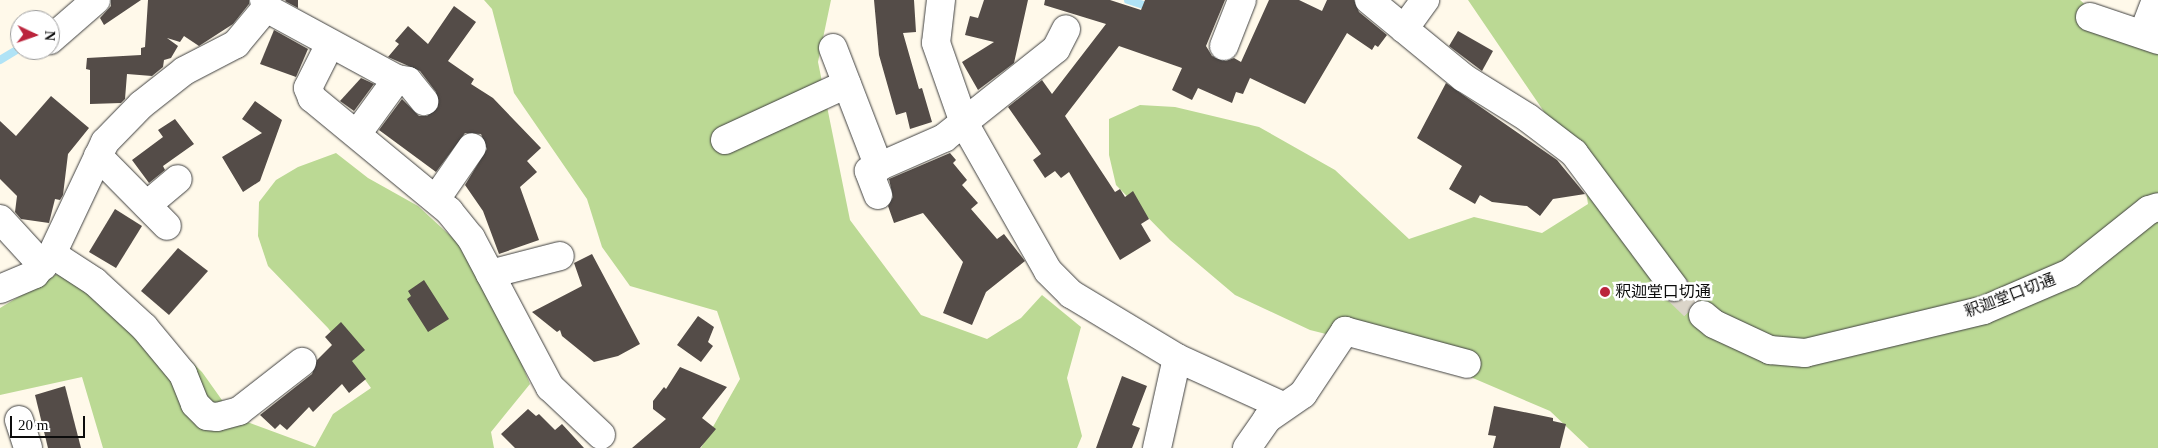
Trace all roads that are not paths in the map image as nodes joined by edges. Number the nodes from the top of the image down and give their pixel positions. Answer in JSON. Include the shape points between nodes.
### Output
{"nodes":[{"id":1,"x":96,"y":0,"type":"edge"},
{"id":2,"x":940,"y":0,"type":"edge"},
{"id":3,"x":1242,"y":0,"type":"edge"},
{"id":4,"x":1369,"y":0,"type":"edge"},
{"id":5,"x":1425,"y":0,"type":"edge"},
{"id":6,"x":2156,"y":0,"type":"edge"},
{"id":7,"x":265,"y":4,"type":"edge"},
{"id":8,"x":2090,"y":18,"type":"dead end"},
{"id":9,"x":1066,"y":29,"type":"dead end"},
{"id":10,"x":1404,"y":29,"type":"junction"},
{"id":11,"x":60,"y":31,"type":"edge"},
{"id":12,"x":2151,"y":37,"type":"edge"},
{"id":13,"x":330,"y":44,"type":"junction"},
{"id":14,"x":1224,"y":46,"type":"dead end"},
{"id":15,"x":833,"y":48,"type":"dead end"},
{"id":16,"x":396,"y":80,"type":"junction"},
{"id":17,"x":847,"y":84,"type":"junction"},
{"id":18,"x":424,"y":101,"type":"dead end"},
{"id":19,"x":964,"y":123,"type":"junction"},
{"id":20,"x":357,"y":134,"type":"junction"},
{"id":21,"x":724,"y":140,"type":"dead end"},
{"id":22,"x":472,"y":147,"type":"dead end"},
{"id":23,"x":98,"y":156,"type":"junction"},
{"id":24,"x":879,"y":167,"type":"junction"},
{"id":25,"x":178,"y":179,"type":"dead end"},
{"id":26,"x":878,"y":194,"type":"dead end"},
{"id":27,"x":436,"y":199,"type":"junction"},
{"id":28,"x":147,"y":205,"type":"junction"},
{"id":29,"x":2158,"y":207,"type":"edge"},
{"id":30,"x":0,"y":218,"type":"edge"},
{"id":31,"x":167,"y":226,"type":"dead end"},
{"id":32,"x":560,"y":256,"type":"dead end"},
{"id":33,"x":48,"y":260,"type":"junction"},
{"id":34,"x":490,"y":274,"type":"junction"},
{"id":35,"x":1674,"y":287,"type":"tunnel mouth"},
{"id":36,"x":0,"y":289,"type":"edge"},
{"id":37,"x":1703,"y":315,"type":"tunnel mouth"},
{"id":38,"x":1177,"y":358,"type":"junction"},
{"id":39,"x":302,"y":362,"type":"dead end"},
{"id":40,"x":1467,"y":364,"type":"dead end"},
{"id":41,"x":1283,"y":406,"type":"junction"},
{"id":42,"x":601,"y":435,"type":"dead end"},
{"id":43,"x":1157,"y":448,"type":"edge"},
{"id":44,"x":1248,"y":448,"type":"edge"}],
"edges":[{"from":1,"to":11,"type":"street"},
{"from":2,"to":19,"type":"street","via":[[936,43]]},
{"from":3,"to":14,"type":"street"},
{"from":4,"to":10,"type":"street"},
{"from":5,"to":10,"type":"street"},
{"from":6,"to":12,"type":"street"},
{"from":7,"to":13,"type":"street"},
{"from":7,"to":23,"type":"street","via":[[236,44],[184,71],[140,105],[105,142]]},
{"from":8,"to":12,"type":"street"},
{"from":9,"to":19,"type":"street","via":[[1056,49]]},
{"from":10,"to":35,"type":"street","via":[[1464,78],[1528,118],[1574,153]]},
{"from":13,"to":16,"type":"street"},
{"from":13,"to":20,"type":"street","via":[[308,88],[312,98]]},
{"from":15,"to":17,"type":"street"},
{"from":16,"to":18,"type":"street","via":[[408,81]]},
{"from":16,"to":20,"type":"street"},
{"from":17,"to":21,"type":"street"},
{"from":17,"to":24,"type":"street"},
{"from":19,"to":24,"type":"street","via":[[944,138]]},
{"from":19,"to":38,"type":"street","via":[[1048,271],[1071,294]]},
{"from":20,"to":27,"type":"street"},
{"from":22,"to":27,"type":"street"},
{"from":23,"to":28,"type":"street"},
{"from":23,"to":33,"type":"street"},
{"from":24,"to":26,"type":"street","via":[[869,171]]},
{"from":25,"to":28,"type":"street"},
{"from":27,"to":34,"type":"street","via":[[471,238]]},
{"from":28,"to":31,"type":"street"},
{"from":29,"to":37,"type":"street","name":"釈迦堂口切通","via":[[2149,210],[2070,273],[1984,310],[1805,353],[1770,350],[1714,324]]},
{"from":30,"to":33,"type":"street"},
{"from":32,"to":34,"type":"street"},
{"from":33,"to":36,"type":"street","via":[[36,274]]},
{"from":33,"to":39,"type":"street","via":[[95,282],[144,327],[183,374],[195,404],[208,416],[239,411]]},
{"from":34,"to":42,"type":"street","via":[[550,388]]},
{"from":38,"to":41,"type":"street"},
{"from":38,"to":43,"type":"street"},
{"from":40,"to":41,"type":"street","via":[[1345,331],[1303,394]]},
{"from":41,"to":44,"type":"street","via":[[1266,419]]}]}
